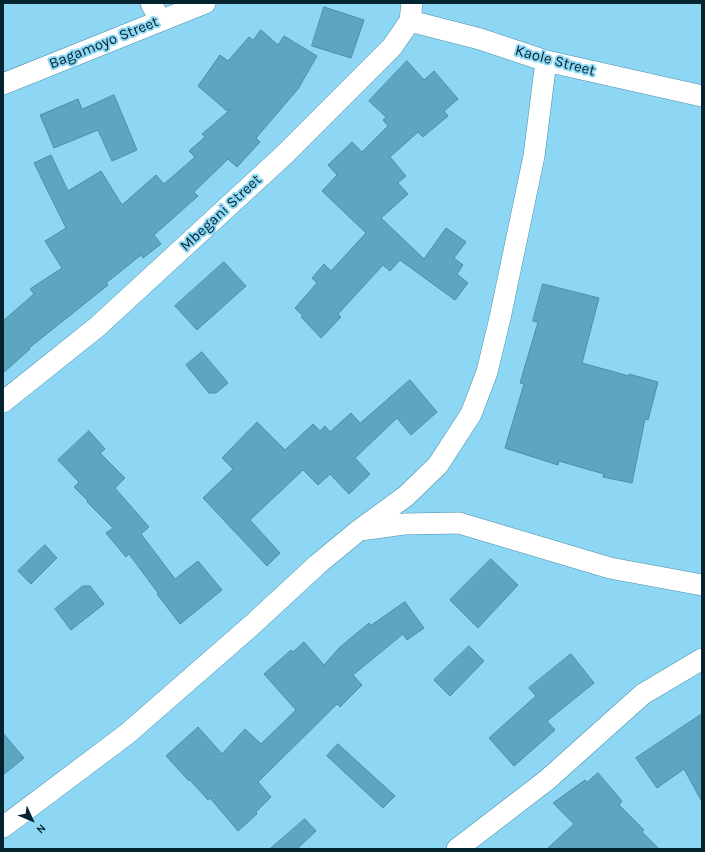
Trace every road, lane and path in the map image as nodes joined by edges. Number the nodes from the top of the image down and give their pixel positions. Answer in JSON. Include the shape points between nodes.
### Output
{"nodes":[{"id":1,"x":205,"y":3,"type":"edge"},
{"id":2,"x":155,"y":12,"type":"edge"},
{"id":3,"x":411,"y":12,"type":"edge"},
{"id":4,"x":546,"y":61,"type":"junction"},
{"id":5,"x":3,"y":84,"type":"edge"},
{"id":6,"x":702,"y":96,"type":"edge"},
{"id":7,"x":3,"y":402,"type":"edge"},
{"id":8,"x":358,"y":531,"type":"junction"},
{"id":9,"x":702,"y":585,"type":"edge"},
{"id":10,"x":702,"y":659,"type":"edge"},
{"id":11,"x":3,"y":827,"type":"edge"},
{"id":12,"x":457,"y":849,"type":"edge"}],
"edges":[{"from":1,"to":2,"type":"street","name":"Bagamoyo Street"},
{"from":2,"to":5,"type":"street","name":"Bagamoyo Street"},
{"from":3,"to":4,"type":"street","name":"Kaole Street"},
{"from":3,"to":7,"type":"street","name":"Mbegani Street","via":[[392,47],[284,155],[97,327]]},
{"from":4,"to":6,"type":"street","name":"Kaole Street"},
{"from":4,"to":8,"type":"street","via":[[534,156],[500,318],[489,364],[471,414],[438,464],[406,496]]},
{"from":8,"to":9,"type":"street","via":[[404,524],[459,523],[610,568]]},
{"from":8,"to":11,"type":"street","via":[[127,734]]},
{"from":10,"to":12,"type":"street","via":[[643,694],[547,780]]}]}
